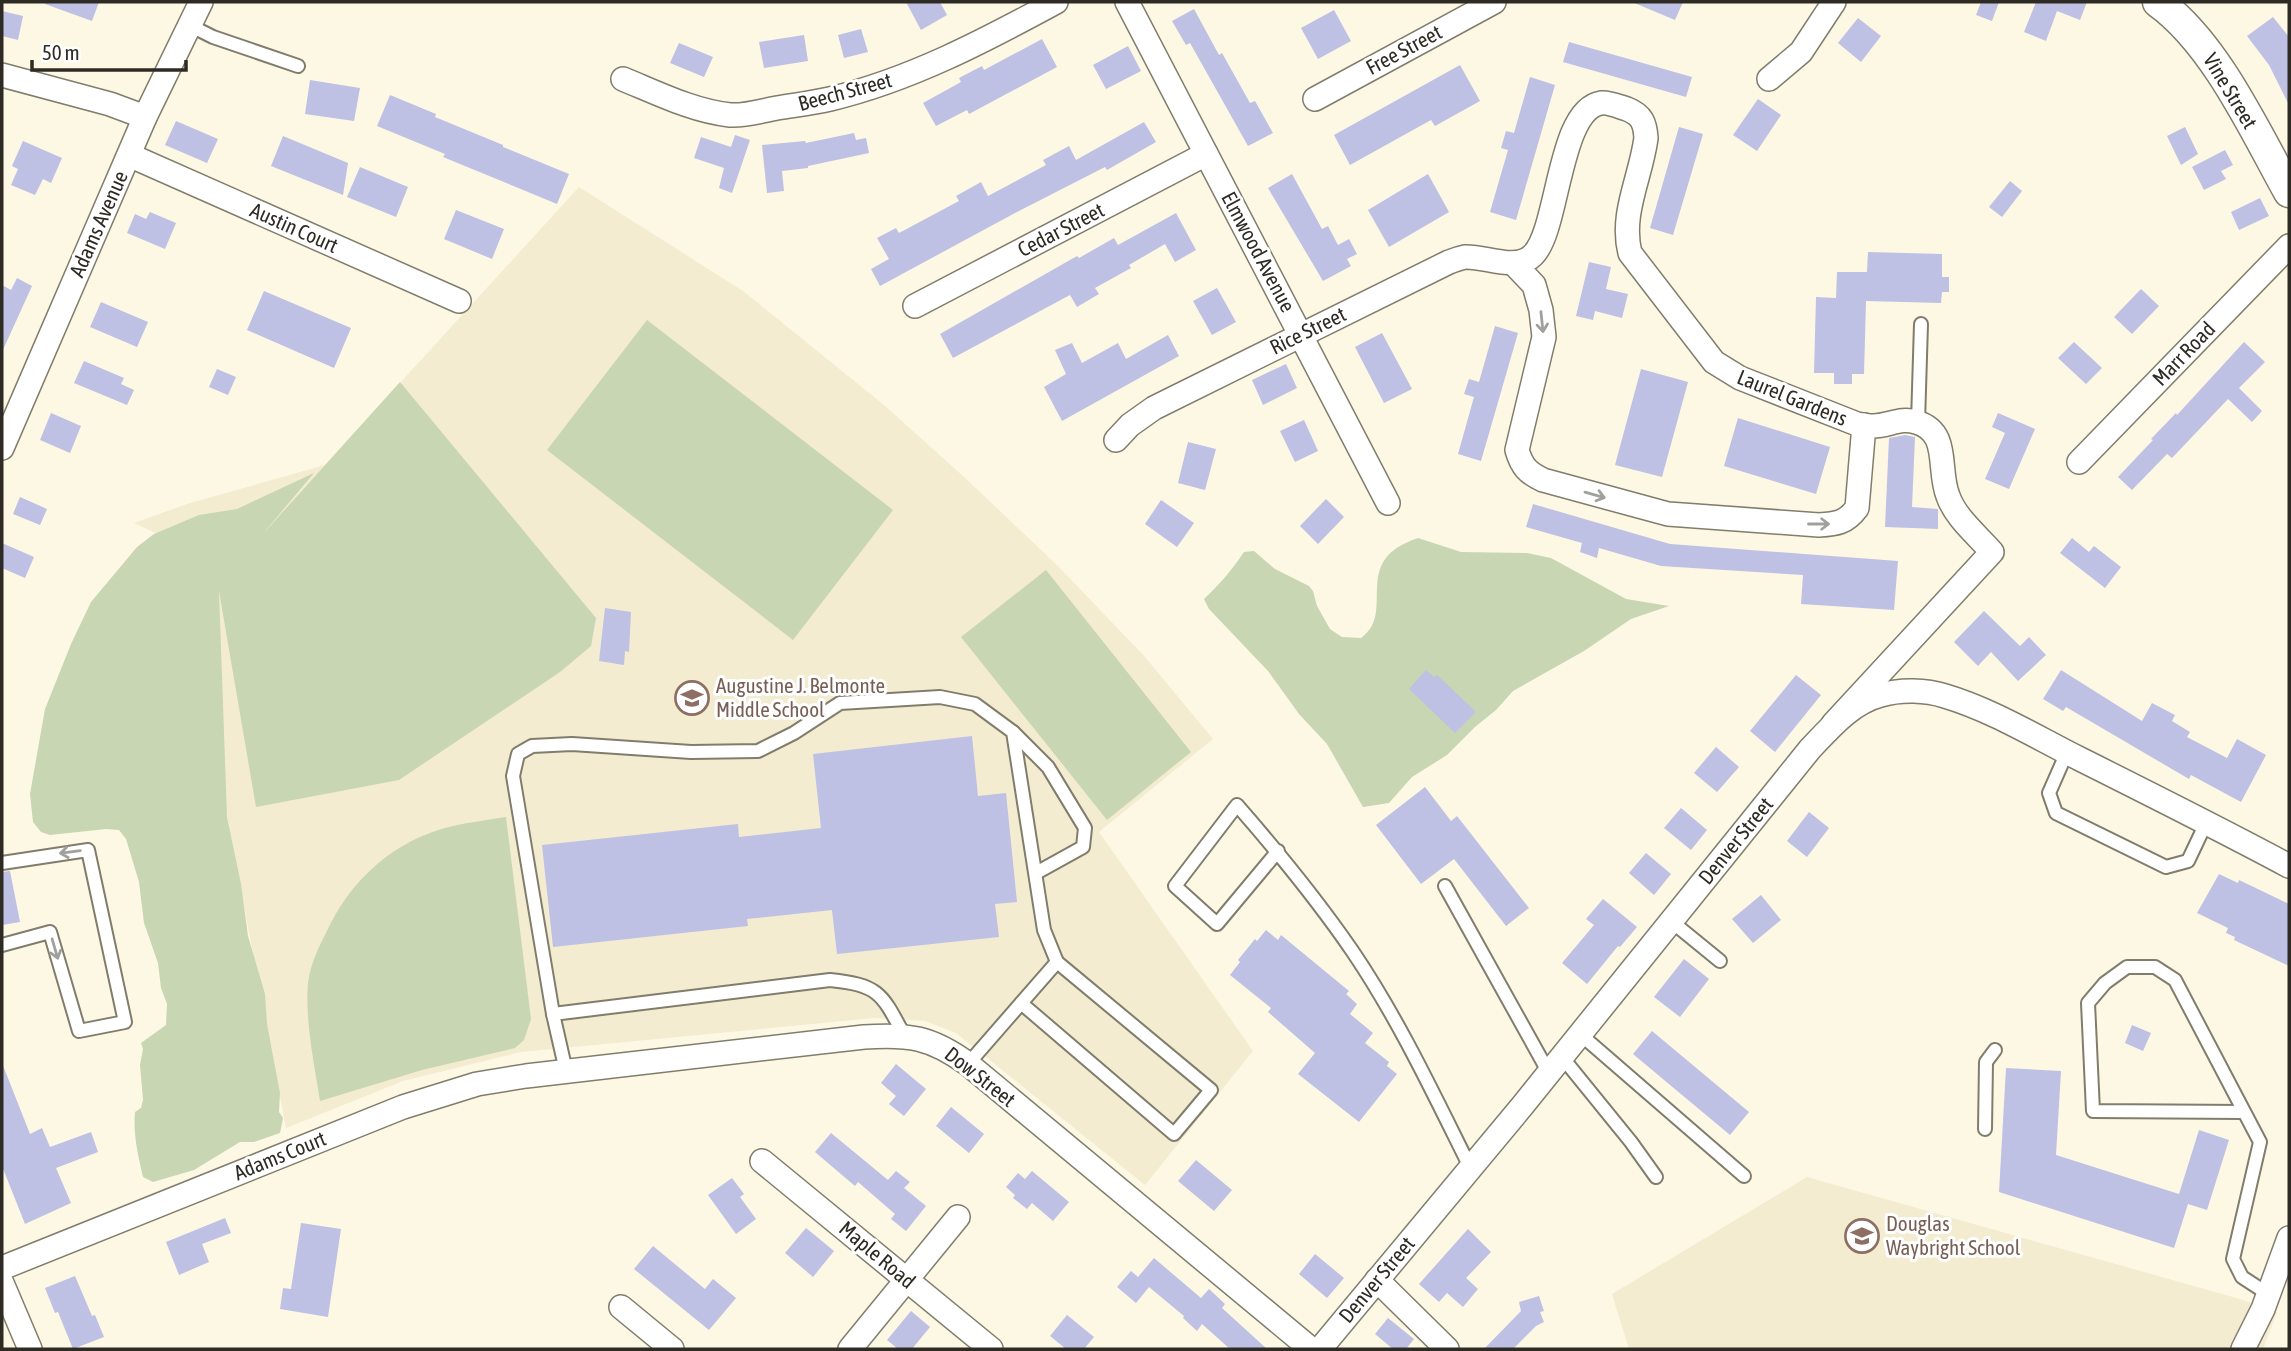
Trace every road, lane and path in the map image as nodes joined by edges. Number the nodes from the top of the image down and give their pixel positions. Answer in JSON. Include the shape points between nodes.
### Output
{"nodes":[{"id":1,"x":201,"y":2,"type":"edge"},
{"id":2,"x":1056,"y":2,"type":"edge"},
{"id":3,"x":1127,"y":2,"type":"edge"},
{"id":4,"x":1494,"y":2,"type":"edge"},
{"id":5,"x":1834,"y":2,"type":"edge"},
{"id":6,"x":2158,"y":2,"type":"edge"},
{"id":7,"x":189,"y":24,"type":"junction"},
{"id":8,"x":298,"y":66,"type":"dead end"},
{"id":9,"x":2,"y":75,"type":"edge"},
{"id":10,"x":623,"y":79,"type":"dead end"},
{"id":11,"x":1769,"y":79,"type":"dead end"},
{"id":12,"x":1315,"y":99,"type":"dead end"},
{"id":13,"x":145,"y":117,"type":"junction"},
{"id":14,"x":1206,"y":154,"type":"junction"},
{"id":15,"x":129,"y":155,"type":"junction"},
{"id":16,"x":2289,"y":192,"type":"edge"},
{"id":17,"x":2289,"y":246,"type":"edge"},
{"id":18,"x":1513,"y":263,"type":"junction"},
{"id":19,"x":460,"y":301,"type":"dead end"},
{"id":20,"x":915,"y":306,"type":"dead end"},
{"id":21,"x":1921,"y":324,"type":"dead end"},
{"id":22,"x":1301,"y":335,"type":"junction"},
{"id":23,"x":1919,"y":422,"type":"junction"},
{"id":24,"x":1864,"y":425,"type":"junction"},
{"id":25,"x":1116,"y":440,"type":"dead end"},
{"id":26,"x":2,"y":448,"type":"edge"},
{"id":27,"x":2079,"y":462,"type":"dead end"},
{"id":28,"x":1388,"y":503,"type":"dead end"},
{"id":29,"x":1833,"y":724,"type":"junction"},
{"id":30,"x":1013,"y":732,"type":"junction"},
{"id":31,"x":2067,"y":752,"type":"junction"},
{"id":32,"x":2206,"y":823,"type":"junction"},
{"id":33,"x":1278,"y":851,"type":"junction"},
{"id":34,"x":2,"y":863,"type":"edge"},
{"id":35,"x":2289,"y":866,"type":"edge"},
{"id":36,"x":1036,"y":873,"type":"junction"},
{"id":37,"x":1445,"y":886,"type":"dead end"},
{"id":38,"x":1671,"y":921,"type":"junction"},
{"id":39,"x":2,"y":945,"type":"edge"},
{"id":40,"x":1720,"y":961,"type":"dead end"},
{"id":41,"x":1057,"y":962,"type":"junction"},
{"id":42,"x":1021,"y":1003,"type":"junction"},
{"id":43,"x":553,"y":1014,"type":"junction"},
{"id":44,"x":1580,"y":1034,"type":"junction"},
{"id":45,"x":905,"y":1037,"type":"junction"},
{"id":46,"x":1995,"y":1049,"type":"dead end"},
{"id":47,"x":968,"y":1064,"type":"junction"},
{"id":48,"x":1555,"y":1065,"type":"junction"},
{"id":49,"x":566,"y":1071,"type":"junction"},
{"id":50,"x":2244,"y":1112,"type":"junction"},
{"id":51,"x":1985,"y":1129,"type":"dead end"},
{"id":52,"x":762,"y":1161,"type":"dead end"},
{"id":53,"x":1471,"y":1169,"type":"junction"},
{"id":54,"x":1744,"y":1176,"type":"dead end"},
{"id":55,"x":1656,"y":1177,"type":"dead end"},
{"id":56,"x":958,"y":1217,"type":"dead end"},
{"id":57,"x":2289,"y":1238,"type":"edge"},
{"id":58,"x":2,"y":1268,"type":"edge"},
{"id":59,"x":907,"y":1280,"type":"junction"},
{"id":60,"x":1377,"y":1280,"type":"junction"},
{"id":61,"x":2,"y":1283,"type":"edge"},
{"id":62,"x":2269,"y":1294,"type":"junction"},
{"id":63,"x":621,"y":1307,"type":"dead end"},
{"id":64,"x":30,"y":1349,"type":"edge"},
{"id":65,"x":672,"y":1349,"type":"edge"},
{"id":66,"x":850,"y":1349,"type":"edge"},
{"id":67,"x":991,"y":1349,"type":"edge"},
{"id":68,"x":1311,"y":1349,"type":"edge"},
{"id":69,"x":1320,"y":1349,"type":"edge"},
{"id":70,"x":1447,"y":1349,"type":"edge"},
{"id":71,"x":2243,"y":1349,"type":"edge"}],
"edges":[{"from":1,"to":7,"type":"street","name":"Adams Avenue"},
{"from":2,"to":10,"type":"street","name":"Beech Street","via":[[905,76],[832,99],[746,115],[687,104]]},
{"from":3,"to":14,"type":"street","name":"Elmwood Avenue"},
{"from":4,"to":12,"type":"street","name":"Free Street"},
{"from":5,"to":11,"type":"street","via":[[1801,52]]},
{"from":6,"to":16,"type":"street","name":"Vine Street","via":[[2185,26],[2217,66]]},
{"from":7,"to":8,"type":"lane","via":[[213,37]]},
{"from":7,"to":13,"type":"street","name":"Adams Avenue"},
{"from":9,"to":13,"type":"street"},
{"from":13,"to":15,"type":"street","name":"Adams Avenue"},
{"from":14,"to":20,"type":"street","name":"Cedar Street"},
{"from":14,"to":22,"type":"street","name":"Elmwood Avenue"},
{"from":15,"to":19,"type":"street","name":"Austin Court"},
{"from":15,"to":26,"type":"street","name":"Adams Avenue"},
{"from":17,"to":27,"type":"street","name":"Marr Road"},
{"from":18,"to":22,"type":"street","name":"Rice Street","via":[[1464,257],[1450,261]]},
{"from":18,"to":24,"type":"street","name":"Laurel Gardens","one_way":true,"via":[[1534,285],[1544,337],[1517,450],[1529,473],[1543,480],[1668,514],[1819,525],[1843,522],[1857,508]]},
{"from":18,"to":24,"type":"street","name":"Laurel Gardens","via":[[1526,260],[1540,245],[1582,115],[1603,102],[1637,113],[1645,124],[1646,138],[1627,219],[1630,254],[1714,362],[1740,378]]},
{"from":21,"to":23,"type":"lane"},
{"from":22,"to":25,"type":"street","name":"Rice Street","via":[[1154,408]]},
{"from":22,"to":28,"type":"street","name":"Elmwood Avenue"},
{"from":23,"to":24,"type":"street","via":[[1906,419]]},
{"from":23,"to":29,"type":"street","via":[[1940,439],[1948,497],[1992,552]]},
{"from":29,"to":31,"type":"street","name":"Denver Street","via":[[1862,702],[1882,695],[1924,692],[1959,701]]},
{"from":29,"to":38,"type":"street","name":"Denver Street"},
{"from":30,"to":36,"type":"lane"},
{"from":30,"to":36,"type":"lane","via":[[1048,767],[1085,828],[1083,847]]},
{"from":30,"to":43,"type":"lane","via":[[975,704],[940,696],[840,703],[758,751],[691,752],[572,744],[533,746],[518,754],[513,775]]},
{"from":31,"to":32,"type":"street","name":"Denver Street"},
{"from":31,"to":32,"type":"lane","via":[[2049,793],[2056,813],[2166,867],[2188,861]]},
{"from":32,"to":35,"type":"street","name":"Denver Street"},
{"from":33,"to":33,"type":"lane","via":[[1237,805],[1175,886],[1217,924]]},
{"from":33,"to":53,"type":"lane","via":[[1354,953],[1416,1057]]},
{"from":39,"to":34,"type":"lane","one_way":true,"via":[[50,932],[79,1031],[125,1022],[88,850]]},
{"from":36,"to":41,"type":"lane","via":[[1044,930]]},
{"from":37,"to":48,"type":"lane"},
{"from":38,"to":40,"type":"lane"},
{"from":38,"to":44,"type":"street","name":"Denver Street"},
{"from":41,"to":42,"type":"lane"},
{"from":41,"to":42,"type":"lane","via":[[1211,1090],[1174,1134]]},
{"from":42,"to":47,"type":"lane"},
{"from":43,"to":45,"type":"lane","via":[[830,981],[862,984],[876,992]]},
{"from":43,"to":49,"type":"lane"},
{"from":44,"to":48,"type":"street","name":"Denver Street"},
{"from":44,"to":54,"type":"lane"},
{"from":45,"to":47,"type":"street","name":"Dow Street","via":[[935,1043]]},
{"from":45,"to":49,"type":"street","name":"Dow Street","via":[[864,1037]]},
{"from":46,"to":51,"type":"lane","via":[[1986,1062]]},
{"from":47,"to":68,"type":"street","name":"Dow Street"},
{"from":48,"to":53,"type":"street","name":"Denver Street"},
{"from":48,"to":55,"type":"lane","via":[[1621,1128]]},
{"from":49,"to":58,"type":"street","name":"Adams Court","via":[[477,1084],[403,1107]]},
{"from":50,"to":50,"type":"lane","via":[[2175,981],[2155,967],[2127,967],[2088,1003],[2093,1111]]},
{"from":50,"to":62,"type":"lane","via":[[2260,1142],[2233,1259],[2242,1277]]},
{"from":52,"to":59,"type":"street","name":"Maple Road"},
{"from":53,"to":60,"type":"street","name":"Denver Street"},
{"from":56,"to":59,"type":"street"},
{"from":57,"to":62,"type":"street"},
{"from":59,"to":66,"type":"street"},
{"from":59,"to":67,"type":"street","name":"Maple Road"},
{"from":60,"to":69,"type":"street","name":"Denver Street"},
{"from":60,"to":70,"type":"street"},
{"from":61,"to":64,"type":"street"},
{"from":62,"to":71,"type":"street"},
{"from":63,"to":65,"type":"street"}]}
